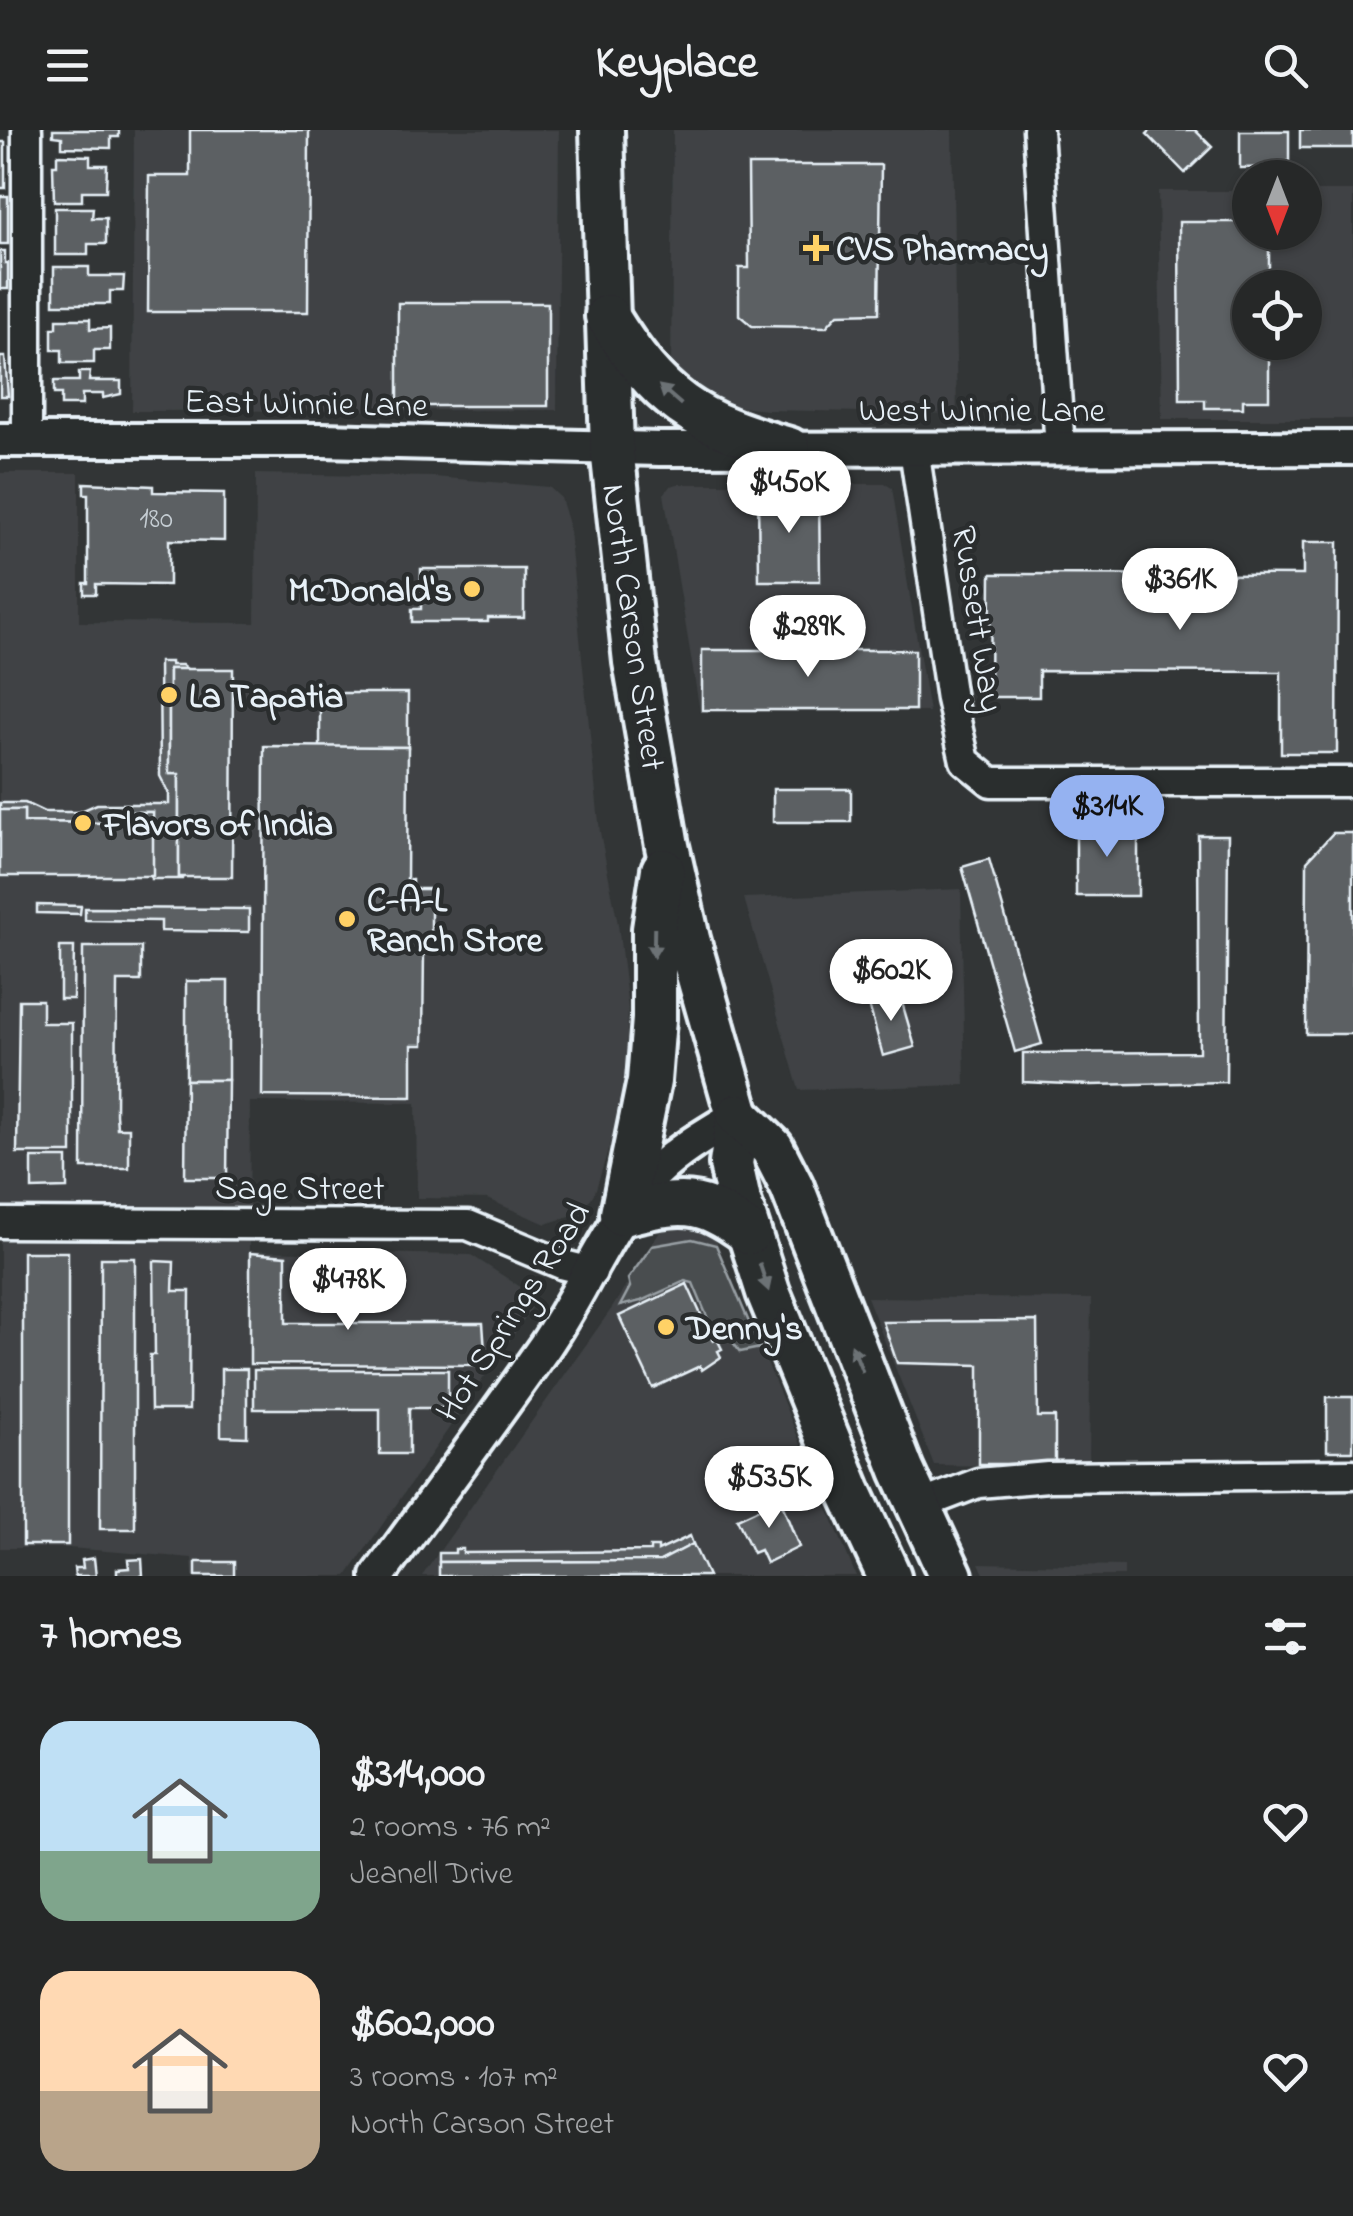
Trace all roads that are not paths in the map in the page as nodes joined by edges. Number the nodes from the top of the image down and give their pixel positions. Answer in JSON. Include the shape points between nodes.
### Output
{"nodes":[{"id":1,"x":27,"y":130,"type":"edge"},
{"id":2,"x":602,"y":130,"type":"edge"},
{"id":3,"x":1038,"y":130,"type":"edge"},
{"id":4,"x":606,"y":314,"type":"junction"},
{"id":5,"x":14,"y":440,"type":"edge"},
{"id":6,"x":612,"y":448,"type":"junction"},
{"id":7,"x":1060,"y":448,"type":"junction"},
{"id":8,"x":1353,"y":448,"type":"edge"},
{"id":9,"x":789,"y":449,"type":"junction"},
{"id":10,"x":914,"y":449,"type":"junction"},
{"id":11,"x":1353,"y":782,"type":"edge"},
{"id":12,"x":667,"y":846,"type":"junction"},
{"id":13,"x":738,"y":1115,"type":"junction"},
{"id":14,"x":622,"y":1214,"type":"junction"},
{"id":15,"x":0,"y":1223,"type":"edge"},
{"id":16,"x":749,"y":1233,"type":"junction"},
{"id":17,"x":592,"y":1272,"type":"junction"},
{"id":18,"x":887,"y":1434,"type":"junction"},
{"id":19,"x":829,"y":1440,"type":"junction"},
{"id":20,"x":1353,"y":1474,"type":"edge"},
{"id":21,"x":918,"y":1506,"type":"junction"},
{"id":22,"x":378,"y":1576,"type":"edge"},
{"id":23,"x":888,"y":1576,"type":"edge"},
{"id":24,"x":951,"y":1576,"type":"edge"}],
"edges":[{"from":1,"to":5,"type":"street"},
{"from":2,"to":4,"type":"main road","name":"North Carson Street"},
{"from":3,"to":7,"type":"street"},
{"from":4,"to":6,"type":"main road","name":"North Carson Street"},
{"from":9,"to":4,"type":"main road","one_way":true,"via":[[720,428],[674,400],[634,358]]},
{"from":5,"to":6,"type":"street","name":"East Winnie Lane"},
{"from":6,"to":9,"type":"street","name":"West Winnie Lane"},
{"from":6,"to":12,"type":"main road","name":"North Carson Street","via":[[635,662]]},
{"from":7,"to":8,"type":"street","name":"West Winnie Lane"},
{"from":7,"to":10,"type":"street","name":"West Winnie Lane"},
{"from":9,"to":10,"type":"street","name":"West Winnie Lane"},
{"from":10,"to":11,"type":"street","name":"Russett Way","via":[[951,699],[966,761],[991,782]]},
{"from":12,"to":13,"type":"main road","name":"North Carson Street"},
{"from":12,"to":14,"type":"main road","one_way":true,"via":[[654,929],[649,1081]]},
{"from":13,"to":14,"type":"street","name":"Hot Springs Road","via":[[656,1172]]},
{"from":13,"to":16,"type":"main road","name":"North Carson Street","via":[[730,1164]]},
{"from":18,"to":13,"type":"main road","name":"North Carson Street","one_way":true,"via":[[792,1187],[772,1148]]},
{"from":14,"to":16,"type":"main road","via":[[668,1203],[702,1205]]},
{"from":14,"to":17,"type":"street","name":"Hot Springs Road"},
{"from":15,"to":17,"type":"street","name":"Sage Street","via":[[468,1225]]},
{"from":16,"to":19,"type":"main road","name":"North Carson Street","one_way":true},
{"from":17,"to":22,"type":"street","name":"Hot Springs Road"},
{"from":18,"to":19,"type":"main road"},
{"from":18,"to":21,"type":"main road","name":"North Carson Street"},
{"from":19,"to":23,"type":"main road","name":"North Carson Street"},
{"from":20,"to":21,"type":"street","via":[[1048,1477],[978,1484]]},
{"from":21,"to":24,"type":"main road","name":"North Carson Street"}]}
